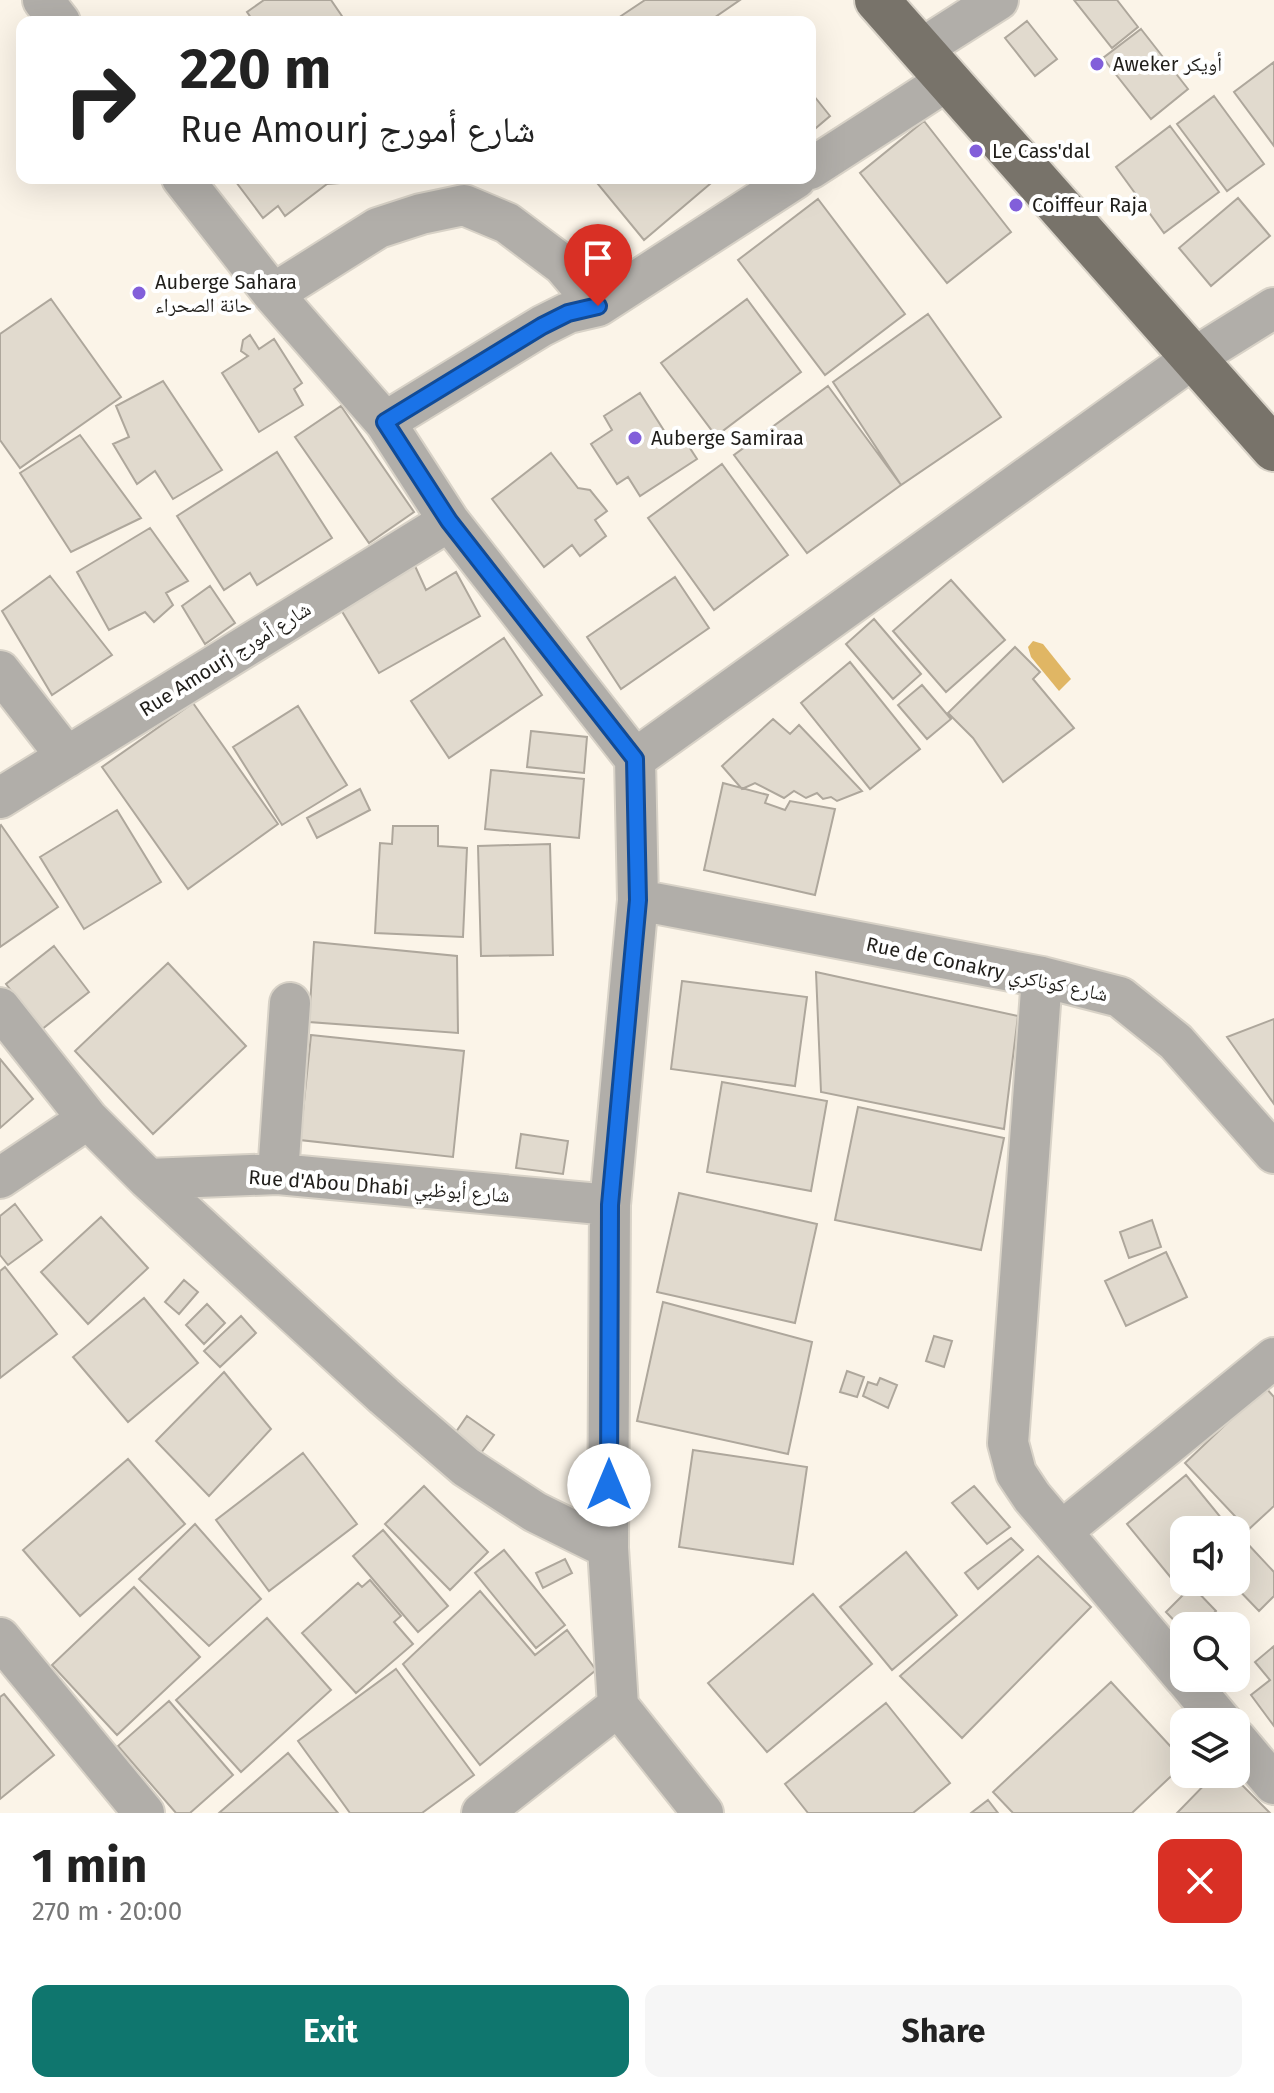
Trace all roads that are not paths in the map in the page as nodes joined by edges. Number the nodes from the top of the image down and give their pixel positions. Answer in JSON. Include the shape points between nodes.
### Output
{"nodes":[{"id":1,"x":43,"y":0,"type":"edge"},
{"id":2,"x":877,"y":0,"type":"edge"},
{"id":3,"x":998,"y":0,"type":"edge"},
{"id":4,"x":55,"y":16,"type":"edge"},
{"id":5,"x":934,"y":65,"type":"junction"},
{"id":6,"x":816,"y":164,"type":"edge"},
{"id":7,"x":187,"y":184,"type":"edge"},
{"id":8,"x":787,"y":184,"type":"edge"},
{"id":9,"x":273,"y":294,"type":"junction"},
{"id":10,"x":598,"y":306,"type":"junction"},
{"id":11,"x":1274,"y":308,"type":"edge"},
{"id":12,"x":1192,"y":359,"type":"junction"},
{"id":13,"x":385,"y":422,"type":"junction"},
{"id":14,"x":1274,"y":449,"type":"edge"},
{"id":15,"x":449,"y":521,"type":"junction"},
{"id":16,"x":0,"y":671,"type":"edge"},
{"id":17,"x":67,"y":757,"type":"junction"},
{"id":18,"x":635,"y":759,"type":"junction"},
{"id":19,"x":0,"y":798,"type":"edge"},
{"id":20,"x":638,"y":900,"type":"junction"},
{"id":21,"x":1042,"y":977,"type":"junction"},
{"id":22,"x":290,"y":1003,"type":"dead end"},
{"id":23,"x":0,"y":1008,"type":"edge"},
{"id":24,"x":88,"y":1119,"type":"junction"},
{"id":25,"x":1274,"y":1153,"type":"edge"},
{"id":26,"x":278,"y":1174,"type":"junction"},
{"id":27,"x":0,"y":1178,"type":"edge"},
{"id":28,"x":148,"y":1179,"type":"junction"},
{"id":29,"x":610,"y":1205,"type":"junction"},
{"id":30,"x":1274,"y":1358,"type":"edge"},
{"id":31,"x":1062,"y":1531,"type":"junction"},
{"id":32,"x":608,"y":1548,"type":"junction"},
{"id":33,"x":1,"y":1640,"type":"edge"},
{"id":34,"x":1170,"y":1661,"type":"edge"},
{"id":35,"x":1196,"y":1692,"type":"edge"},
{"id":36,"x":618,"y":1706,"type":"junction"},
{"id":37,"x":1210,"y":1708,"type":"edge"},
{"id":38,"x":1250,"y":1756,"type":"edge"},
{"id":39,"x":1274,"y":1784,"type":"edge"},
{"id":40,"x":144,"y":1813,"type":"edge"},
{"id":41,"x":482,"y":1813,"type":"edge"},
{"id":42,"x":703,"y":1813,"type":"edge"}],
"edges":[{"from":1,"to":4,"type":"street"},
{"from":2,"to":5,"type":"main road"},
{"from":3,"to":5,"type":"street"},
{"from":5,"to":6,"type":"street"},
{"from":5,"to":12,"type":"main road"},
{"from":7,"to":9,"type":"street"},
{"from":8,"to":10,"type":"street"},
{"from":9,"to":10,"type":"street","via":[[378,228],[464,205],[507,223],[563,265]]},
{"from":9,"to":13,"type":"street"},
{"from":10,"to":13,"type":"street","via":[[542,326]]},
{"from":11,"to":12,"type":"street"},
{"from":12,"to":14,"type":"main road"},
{"from":12,"to":18,"type":"street"},
{"from":13,"to":15,"type":"street"},
{"from":15,"to":17,"type":"street","name":"Rue Amourj شارع أمورج"},
{"from":15,"to":18,"type":"street"},
{"from":16,"to":17,"type":"street"},
{"from":17,"to":19,"type":"street","name":"Rue Amourj شارع أمورج"},
{"from":18,"to":20,"type":"street"},
{"from":20,"to":21,"type":"street","name":"Rue de Conakry شارع كوناكري"},
{"from":20,"to":29,"type":"street"},
{"from":21,"to":25,"type":"street","name":"Rue de Conakry شارع كوناكري","via":[[1120,997],[1176,1042]]},
{"from":21,"to":31,"type":"street","via":[[1008,1443],[1016,1473]]},
{"from":22,"to":26,"type":"street"},
{"from":23,"to":24,"type":"street"},
{"from":24,"to":27,"type":"street"},
{"from":24,"to":28,"type":"street"},
{"from":26,"to":28,"type":"street","name":"Rue d'Abou Dhabi شارع أبوظبي"},
{"from":26,"to":29,"type":"street","name":"Rue d'Abou Dhabi شارع أبوظبي"},
{"from":28,"to":32,"type":"street","via":[[466,1467],[535,1512]]},
{"from":29,"to":32,"type":"street"},
{"from":30,"to":31,"type":"street"},
{"from":31,"to":34,"type":"street"},
{"from":32,"to":36,"type":"street"},
{"from":33,"to":40,"type":"street"},
{"from":35,"to":37,"type":"street"},
{"from":36,"to":41,"type":"street"},
{"from":36,"to":42,"type":"street"},
{"from":38,"to":39,"type":"street"}]}
